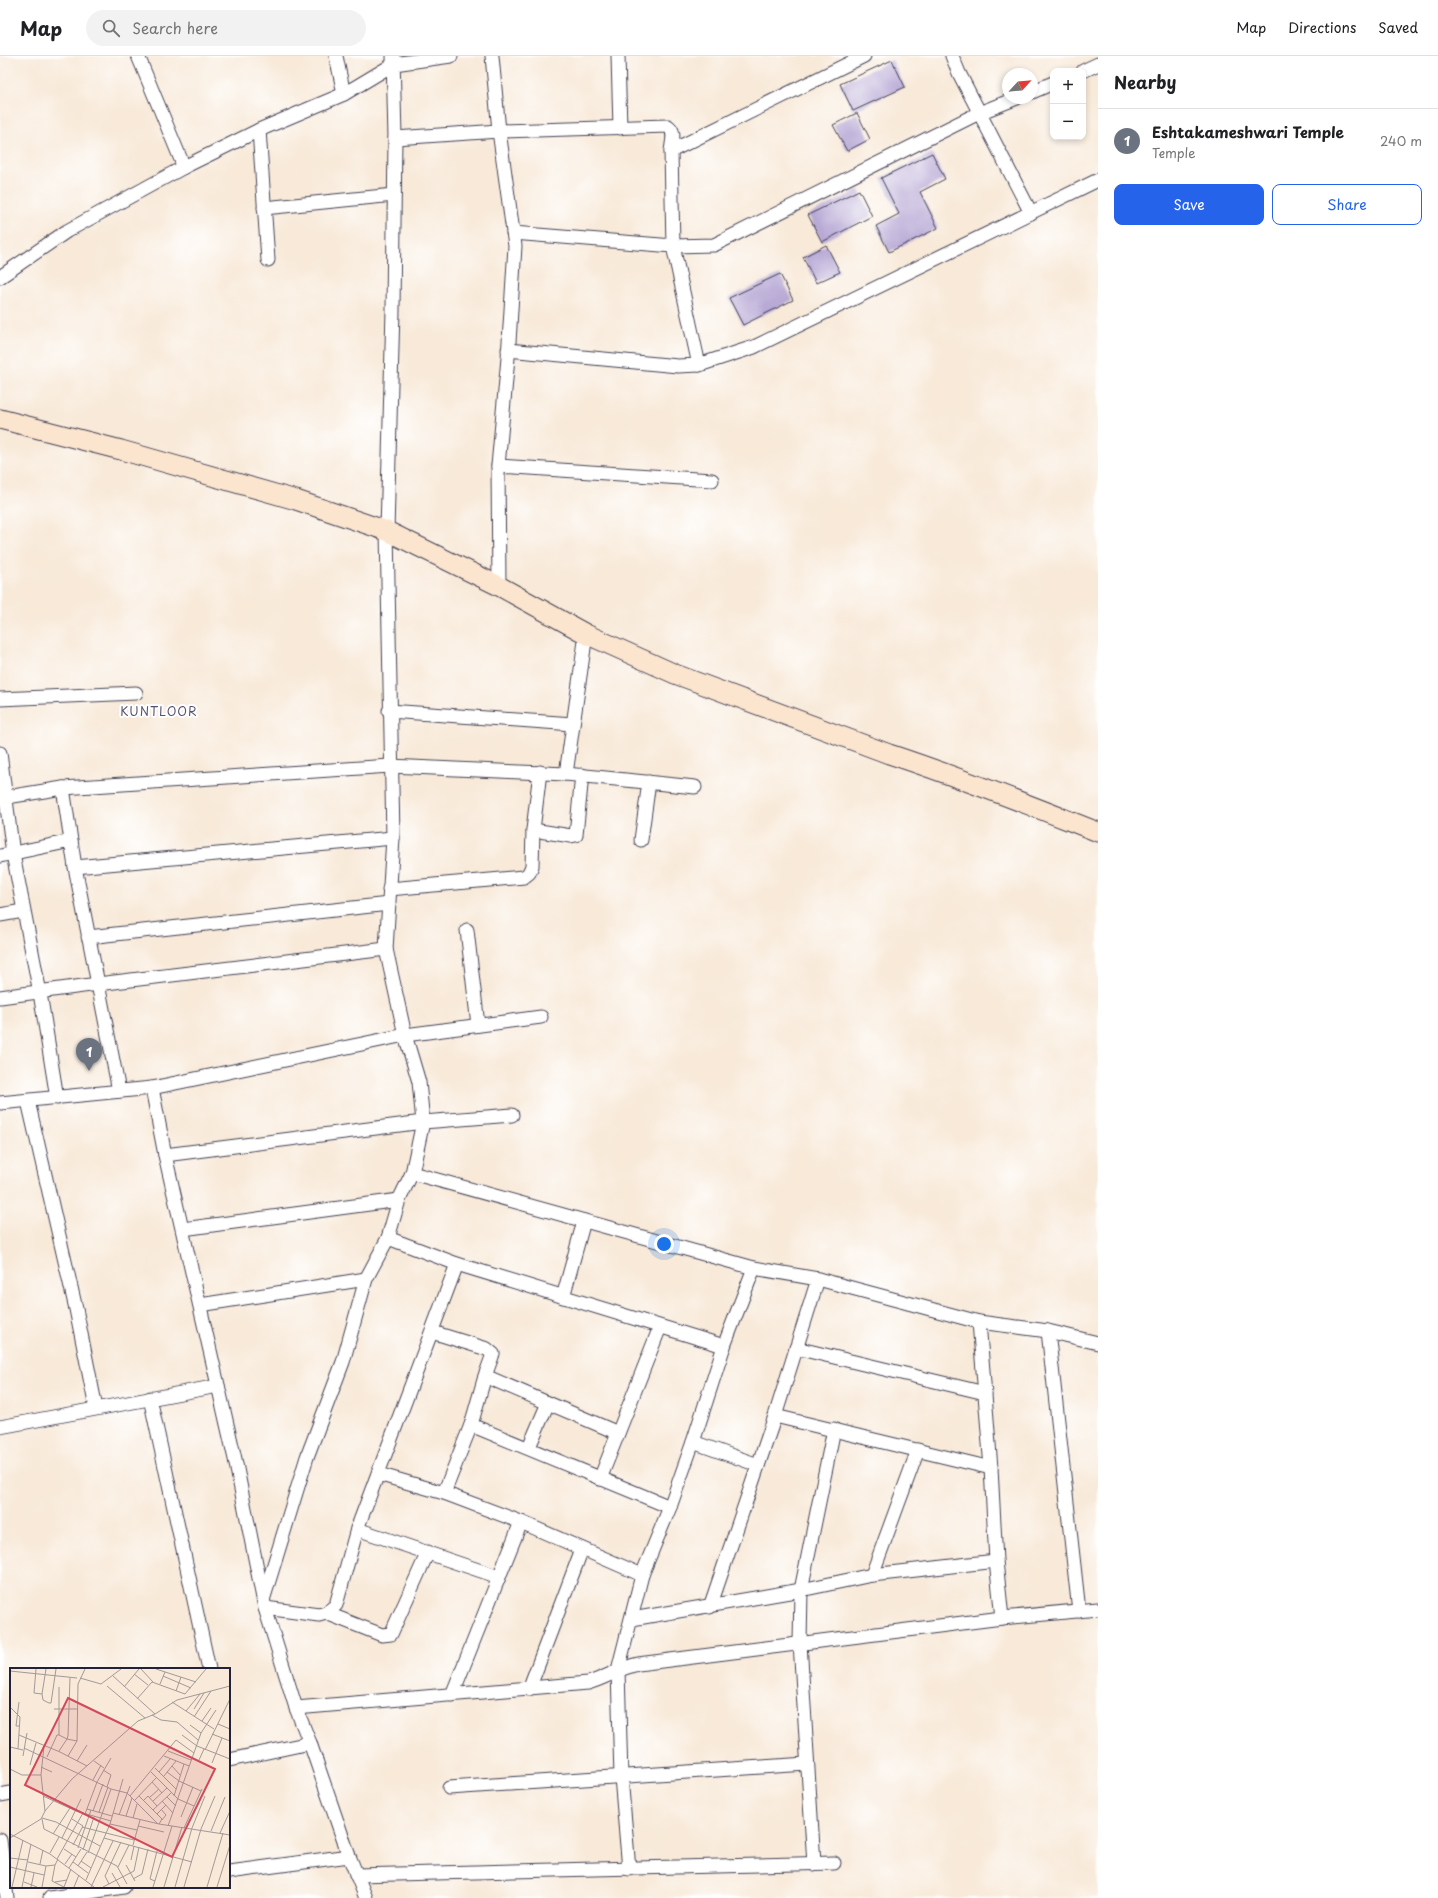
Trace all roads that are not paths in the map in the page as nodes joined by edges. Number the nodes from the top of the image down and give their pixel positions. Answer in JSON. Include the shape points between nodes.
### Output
{"nodes":[{"id":1,"x":138,"y":56,"type":"edge"},
{"id":2,"x":336,"y":56,"type":"edge"},
{"id":3,"x":451,"y":56,"type":"edge"},
{"id":4,"x":492,"y":56,"type":"edge"},
{"id":5,"x":618,"y":56,"type":"edge"},
{"id":6,"x":864,"y":56,"type":"edge"},
{"id":7,"x":952,"y":56,"type":"edge"},
{"id":8,"x":394,"y":60,"type":"edge"},
{"id":9,"x":1098,"y":64,"type":"edge"},
{"id":10,"x":1086,"y":70,"type":"edge"},
{"id":11,"x":1050,"y":84,"type":"edge"},
{"id":12,"x":1038,"y":89,"type":"edge"},
{"id":13,"x":344,"y":94,"type":"junction"},
{"id":14,"x":1002,"y":104,"type":"edge"},
{"id":15,"x":979,"y":113,"type":"junction"},
{"id":16,"x":620,"y":128,"type":"junction"},
{"id":17,"x":259,"y":130,"type":"junction"},
{"id":18,"x":499,"y":131,"type":"junction"},
{"id":19,"x":395,"y":138,"type":"junction"},
{"id":20,"x":671,"y":151,"type":"junction"},
{"id":21,"x":184,"y":167,"type":"junction"},
{"id":22,"x":1098,"y":180,"type":"edge"},
{"id":23,"x":394,"y":195,"type":"junction"},
{"id":24,"x":264,"y":208,"type":"junction"},
{"id":25,"x":1031,"y":213,"type":"junction"},
{"id":26,"x":513,"y":233,"type":"junction"},
{"id":27,"x":673,"y":246,"type":"junction"},
{"id":28,"x":268,"y":260,"type":"dead end"},
{"id":29,"x":0,"y":277,"type":"edge"},
{"id":30,"x":508,"y":350,"type":"junction"},
{"id":31,"x":699,"y":365,"type":"junction"},
{"id":32,"x":0,"y":419,"type":"edge"},
{"id":33,"x":498,"y":466,"type":"junction"},
{"id":34,"x":712,"y":480,"type":"dead end"},
{"id":35,"x":387,"y":531,"type":"junction"},
{"id":36,"x":499,"y":586,"type":"junction"},
{"id":37,"x":586,"y":634,"type":"junction"},
{"id":38,"x":136,"y":694,"type":"dead end"},
{"id":39,"x":0,"y":699,"type":"edge"},
{"id":40,"x":389,"y":711,"type":"junction"},
{"id":41,"x":574,"y":724,"type":"junction"},
{"id":42,"x":0,"y":753,"type":"edge"},
{"id":43,"x":390,"y":766,"type":"junction"},
{"id":44,"x":540,"y":772,"type":"junction"},
{"id":45,"x":2,"y":774,"type":"edge"},
{"id":46,"x":566,"y":774,"type":"junction"},
{"id":47,"x":582,"y":775,"type":"junction"},
{"id":48,"x":650,"y":782,"type":"junction"},
{"id":49,"x":695,"y":787,"type":"dead end"},
{"id":50,"x":63,"y":788,"type":"junction"},
{"id":51,"x":7,"y":797,"type":"junction"},
{"id":52,"x":533,"y":830,"type":"junction"},
{"id":53,"x":1098,"y":832,"type":"edge"},
{"id":54,"x":392,"y":838,"type":"junction"},
{"id":55,"x":641,"y":840,"type":"dead end"},
{"id":56,"x":71,"y":842,"type":"junction"},
{"id":57,"x":13,"y":854,"type":"junction"},
{"id":58,"x":0,"y":856,"type":"edge"},
{"id":59,"x":75,"y":868,"type":"junction"},
{"id":60,"x":389,"y":889,"type":"junction"},
{"id":61,"x":390,"y":904,"type":"junction"},
{"id":62,"x":23,"y":911,"type":"junction"},
{"id":63,"x":0,"y":915,"type":"edge"},
{"id":64,"x":467,"y":930,"type":"dead end"},
{"id":65,"x":88,"y":938,"type":"junction"},
{"id":66,"x":386,"y":949,"type":"junction"},
{"id":67,"x":98,"y":984,"type":"junction"},
{"id":68,"x":40,"y":993,"type":"junction"},
{"id":69,"x":0,"y":997,"type":"edge"},
{"id":70,"x":541,"y":1017,"type":"dead end"},
{"id":71,"x":478,"y":1025,"type":"junction"},
{"id":72,"x":405,"y":1035,"type":"junction"},
{"id":73,"x":152,"y":1088,"type":"junction"},
{"id":74,"x":120,"y":1091,"type":"junction"},
{"id":75,"x":57,"y":1098,"type":"junction"},
{"id":76,"x":28,"y":1101,"type":"junction"},
{"id":77,"x":0,"y":1103,"type":"edge"},
{"id":78,"x":512,"y":1115,"type":"dead end"},
{"id":79,"x":423,"y":1122,"type":"junction"},
{"id":80,"x":165,"y":1155,"type":"junction"},
{"id":81,"x":412,"y":1174,"type":"junction"},
{"id":82,"x":399,"y":1200,"type":"junction"},
{"id":83,"x":584,"y":1221,"type":"junction"},
{"id":84,"x":183,"y":1229,"type":"junction"},
{"id":85,"x":388,"y":1238,"type":"junction"},
{"id":86,"x":457,"y":1264,"type":"junction"},
{"id":87,"x":754,"y":1268,"type":"junction"},
{"id":88,"x":366,"y":1279,"type":"junction"},
{"id":89,"x":818,"y":1279,"type":"junction"},
{"id":90,"x":563,"y":1297,"type":"junction"},
{"id":91,"x":200,"y":1305,"type":"junction"},
{"id":92,"x":979,"y":1322,"type":"junction"},
{"id":93,"x":660,"y":1327,"type":"junction"},
{"id":94,"x":1048,"y":1331,"type":"junction"},
{"id":95,"x":432,"y":1332,"type":"junction"},
{"id":96,"x":1098,"y":1343,"type":"edge"},
{"id":97,"x":724,"y":1346,"type":"junction"},
{"id":98,"x":796,"y":1348,"type":"junction"},
{"id":99,"x":485,"y":1376,"type":"junction"},
{"id":100,"x":218,"y":1386,"type":"junction"},
{"id":101,"x":985,"y":1393,"type":"junction"},
{"id":102,"x":150,"y":1398,"type":"junction"},
{"id":103,"x":548,"y":1403,"type":"junction"},
{"id":104,"x":96,"y":1408,"type":"junction"},
{"id":105,"x":774,"y":1416,"type":"junction"},
{"id":106,"x":471,"y":1425,"type":"junction"},
{"id":107,"x":0,"y":1426,"type":"edge"},
{"id":108,"x":834,"y":1430,"type":"junction"},
{"id":109,"x":618,"y":1433,"type":"junction"},
{"id":110,"x":693,"y":1442,"type":"junction"},
{"id":111,"x":529,"y":1447,"type":"junction"},
{"id":112,"x":918,"y":1450,"type":"junction"},
{"id":113,"x":758,"y":1465,"type":"junction"},
{"id":114,"x":991,"y":1468,"type":"junction"},
{"id":115,"x":378,"y":1474,"type":"junction"},
{"id":116,"x":600,"y":1479,"type":"junction"},
{"id":117,"x":444,"y":1494,"type":"junction"},
{"id":118,"x":670,"y":1507,"type":"junction"},
{"id":119,"x":522,"y":1522,"type":"junction"},
{"id":120,"x":357,"y":1529,"type":"junction"},
{"id":121,"x":582,"y":1549,"type":"junction"},
{"id":122,"x":428,"y":1552,"type":"junction"},
{"id":123,"x":996,"y":1561,"type":"junction"},
{"id":124,"x":642,"y":1575,"type":"junction"},
{"id":125,"x":872,"y":1575,"type":"junction"},
{"id":126,"x":499,"y":1577,"type":"junction"},
{"id":127,"x":801,"y":1590,"type":"junction"},
{"id":128,"x":264,"y":1602,"type":"junction"},
{"id":129,"x":710,"y":1607,"type":"junction"},
{"id":130,"x":1098,"y":1609,"type":"edge"},
{"id":131,"x":1079,"y":1611,"type":"junction"},
{"id":132,"x":326,"y":1613,"type":"junction"},
{"id":133,"x":1002,"y":1618,"type":"junction"},
{"id":134,"x":632,"y":1619,"type":"junction"},
{"id":135,"x":800,"y":1643,"type":"junction"},
{"id":136,"x":209,"y":1668,"type":"edge"},
{"id":137,"x":618,"y":1670,"type":"junction"},
{"id":138,"x":529,"y":1689,"type":"junction"},
{"id":139,"x":452,"y":1695,"type":"junction"},
{"id":140,"x":296,"y":1708,"type":"junction"},
{"id":141,"x":310,"y":1744,"type":"junction"},
{"id":142,"x":230,"y":1760,"type":"edge"},
{"id":143,"x":807,"y":1764,"type":"junction"},
{"id":144,"x":621,"y":1777,"type":"junction"},
{"id":145,"x":449,"y":1788,"type":"dead end"},
{"id":146,"x":10,"y":1794,"type":"edge"},
{"id":147,"x":0,"y":1795,"type":"edge"},
{"id":148,"x":0,"y":1840,"type":"edge"},
{"id":149,"x":348,"y":1856,"type":"junction"},
{"id":150,"x":834,"y":1863,"type":"dead end"},
{"id":151,"x":814,"y":1864,"type":"junction"},
{"id":152,"x":629,"y":1869,"type":"junction"},
{"id":153,"x":230,"y":1872,"type":"edge"},
{"id":154,"x":356,"y":1875,"type":"junction"},
{"id":155,"x":121,"y":1888,"type":"edge"},
{"id":156,"x":97,"y":1895,"type":"edge"},
{"id":157,"x":7,"y":1898,"type":"edge"},
{"id":158,"x":50,"y":1898,"type":"edge"},
{"id":159,"x":366,"y":1898,"type":"edge"}],
"edges":[{"from":1,"to":21,"type":"street"},
{"from":2,"to":13,"type":"street"},
{"from":3,"to":8,"type":"street"},
{"from":4,"to":18,"type":"street"},
{"from":5,"to":16,"type":"street"},
{"from":6,"to":20,"type":"street"},
{"from":7,"to":15,"type":"street"},
{"from":8,"to":13,"type":"street"},
{"from":8,"to":19,"type":"street"},
{"from":9,"to":10,"type":"street"},
{"from":11,"to":12,"type":"street"},
{"from":13,"to":17,"type":"street"},
{"from":14,"to":15,"type":"street"},
{"from":15,"to":25,"type":"street"},
{"from":15,"to":27,"type":"street","via":[[714,245]]},
{"from":16,"to":18,"type":"street"},
{"from":16,"to":20,"type":"street","via":[[668,126],[673,132]]},
{"from":17,"to":21,"type":"street"},
{"from":17,"to":24,"type":"street"},
{"from":18,"to":19,"type":"street"},
{"from":18,"to":26,"type":"street"},
{"from":19,"to":23,"type":"street"},
{"from":20,"to":27,"type":"street"},
{"from":21,"to":29,"type":"street","via":[[67,231]]},
{"from":22,"to":25,"type":"street"},
{"from":23,"to":24,"type":"street"},
{"from":23,"to":35,"type":"street"},
{"from":24,"to":28,"type":"street"},
{"from":25,"to":31,"type":"street","via":[[754,347]]},
{"from":26,"to":27,"type":"street"},
{"from":26,"to":30,"type":"street","via":[[515,246]]},
{"from":27,"to":31,"type":"street"},
{"from":30,"to":31,"type":"street","via":[[678,366]]},
{"from":30,"to":33,"type":"street"},
{"from":32,"to":35,"type":"street","via":[[121,450],[288,498]]},
{"from":33,"to":34,"type":"street"},
{"from":33,"to":36,"type":"street"},
{"from":35,"to":36,"type":"street"},
{"from":35,"to":40,"type":"street"},
{"from":36,"to":37,"type":"street"},
{"from":37,"to":41,"type":"street"},
{"from":37,"to":53,"type":"street","via":[[675,674]]},
{"from":38,"to":39,"type":"street"},
{"from":40,"to":41,"type":"street"},
{"from":40,"to":43,"type":"street"},
{"from":41,"to":46,"type":"street"},
{"from":42,"to":45,"type":"street"},
{"from":43,"to":44,"type":"street"},
{"from":43,"to":50,"type":"street"},
{"from":43,"to":54,"type":"street"},
{"from":44,"to":46,"type":"street"},
{"from":44,"to":52,"type":"street"},
{"from":45,"to":51,"type":"street"},
{"from":46,"to":47,"type":"street"},
{"from":47,"to":48,"type":"street"},
{"from":47,"to":52,"type":"street","via":[[576,835]]},
{"from":48,"to":49,"type":"street"},
{"from":48,"to":55,"type":"street"},
{"from":50,"to":51,"type":"street"},
{"from":50,"to":56,"type":"street"},
{"from":51,"to":57,"type":"street"},
{"from":52,"to":60,"type":"street","via":[[532,866],[524,877]]},
{"from":54,"to":59,"type":"street"},
{"from":54,"to":60,"type":"street"},
{"from":56,"to":57,"type":"street"},
{"from":56,"to":59,"type":"street"},
{"from":57,"to":58,"type":"street"},
{"from":57,"to":62,"type":"street"},
{"from":59,"to":65,"type":"street"},
{"from":60,"to":61,"type":"street"},
{"from":61,"to":65,"type":"street"},
{"from":61,"to":66,"type":"street"},
{"from":62,"to":63,"type":"street"},
{"from":62,"to":68,"type":"street"},
{"from":64,"to":71,"type":"street"},
{"from":65,"to":67,"type":"street"},
{"from":66,"to":67,"type":"street"},
{"from":66,"to":72,"type":"street"},
{"from":67,"to":68,"type":"street"},
{"from":67,"to":74,"type":"street"},
{"from":68,"to":69,"type":"street"},
{"from":68,"to":75,"type":"street"},
{"from":70,"to":71,"type":"street"},
{"from":71,"to":72,"type":"street"},
{"from":72,"to":73,"type":"street"},
{"from":72,"to":79,"type":"street","via":[[419,1082]]},
{"from":73,"to":74,"type":"street"},
{"from":73,"to":80,"type":"street"},
{"from":74,"to":75,"type":"street"},
{"from":75,"to":76,"type":"street"},
{"from":76,"to":77,"type":"street"},
{"from":76,"to":104,"type":"street"},
{"from":78,"to":79,"type":"street"},
{"from":79,"to":80,"type":"street"},
{"from":79,"to":81,"type":"street"},
{"from":80,"to":84,"type":"street"},
{"from":81,"to":82,"type":"street"},
{"from":81,"to":83,"type":"street"},
{"from":82,"to":84,"type":"street"},
{"from":82,"to":85,"type":"street"},
{"from":83,"to":87,"type":"street"},
{"from":83,"to":90,"type":"street"},
{"from":84,"to":91,"type":"street"},
{"from":85,"to":86,"type":"street"},
{"from":85,"to":88,"type":"street"},
{"from":86,"to":90,"type":"street"},
{"from":86,"to":95,"type":"street"},
{"from":87,"to":89,"type":"street"},
{"from":87,"to":97,"type":"street"},
{"from":88,"to":91,"type":"street"},
{"from":88,"to":128,"type":"street","via":[[343,1362],[307,1458]]},
{"from":89,"to":92,"type":"street"},
{"from":89,"to":98,"type":"street"},
{"from":90,"to":93,"type":"street"},
{"from":91,"to":100,"type":"street"},
{"from":92,"to":94,"type":"street"},
{"from":92,"to":101,"type":"street"},
{"from":93,"to":97,"type":"street"},
{"from":93,"to":109,"type":"street"},
{"from":94,"to":96,"type":"street"},
{"from":94,"to":131,"type":"street"},
{"from":95,"to":99,"type":"street","via":[[491,1350],[493,1358]]},
{"from":95,"to":115,"type":"street"},
{"from":97,"to":110,"type":"street"},
{"from":98,"to":101,"type":"street"},
{"from":98,"to":105,"type":"street"},
{"from":99,"to":103,"type":"street"},
{"from":99,"to":106,"type":"street"},
{"from":100,"to":102,"type":"street"},
{"from":100,"to":128,"type":"street"},
{"from":101,"to":114,"type":"street"},
{"from":102,"to":104,"type":"street"},
{"from":102,"to":136,"type":"street"},
{"from":103,"to":109,"type":"street"},
{"from":103,"to":111,"type":"street"},
{"from":104,"to":107,"type":"street"},
{"from":105,"to":108,"type":"street"},
{"from":105,"to":113,"type":"street"},
{"from":106,"to":111,"type":"street"},
{"from":106,"to":117,"type":"street"},
{"from":108,"to":112,"type":"street"},
{"from":108,"to":127,"type":"street"},
{"from":109,"to":116,"type":"street"},
{"from":110,"to":113,"type":"street"},
{"from":110,"to":118,"type":"street"},
{"from":111,"to":116,"type":"street"},
{"from":112,"to":114,"type":"street"},
{"from":112,"to":125,"type":"street"},
{"from":113,"to":129,"type":"street"},
{"from":114,"to":123,"type":"street"},
{"from":115,"to":117,"type":"street"},
{"from":115,"to":120,"type":"street"},
{"from":116,"to":118,"type":"street"},
{"from":117,"to":119,"type":"street"},
{"from":118,"to":124,"type":"street"},
{"from":119,"to":121,"type":"street"},
{"from":119,"to":126,"type":"street"},
{"from":120,"to":122,"type":"street"},
{"from":120,"to":132,"type":"street","via":[[336,1605]]},
{"from":121,"to":124,"type":"street"},
{"from":121,"to":138,"type":"street"},
{"from":122,"to":126,"type":"street"},
{"from":122,"to":132,"type":"street","via":[[391,1634],[382,1635]]},
{"from":123,"to":125,"type":"street"},
{"from":123,"to":133,"type":"street"},
{"from":124,"to":134,"type":"street"},
{"from":125,"to":127,"type":"street"},
{"from":126,"to":139,"type":"street"},
{"from":127,"to":129,"type":"street"},
{"from":127,"to":135,"type":"street"},
{"from":128,"to":132,"type":"street","via":[[319,1614]]},
{"from":128,"to":140,"type":"street"},
{"from":129,"to":134,"type":"street"},
{"from":130,"to":131,"type":"street"},
{"from":131,"to":133,"type":"street"},
{"from":133,"to":135,"type":"street"},
{"from":134,"to":137,"type":"street"},
{"from":135,"to":137,"type":"street","via":[[638,1664]]},
{"from":135,"to":143,"type":"street"},
{"from":137,"to":138,"type":"street","via":[[605,1678],[588,1683]]},
{"from":137,"to":144,"type":"street"},
{"from":138,"to":139,"type":"street"},
{"from":139,"to":140,"type":"street"},
{"from":140,"to":141,"type":"street"},
{"from":141,"to":142,"type":"street"},
{"from":141,"to":149,"type":"street"},
{"from":143,"to":144,"type":"street"},
{"from":143,"to":151,"type":"street"},
{"from":144,"to":145,"type":"street"},
{"from":144,"to":152,"type":"street"},
{"from":146,"to":147,"type":"street"},
{"from":148,"to":157,"type":"street"},
{"from":149,"to":153,"type":"street"},
{"from":149,"to":154,"type":"street"},
{"from":150,"to":151,"type":"street"},
{"from":151,"to":152,"type":"street"},
{"from":152,"to":154,"type":"street"},
{"from":154,"to":159,"type":"street"},
{"from":155,"to":156,"type":"street"},
{"from":156,"to":158,"type":"street"}]}
